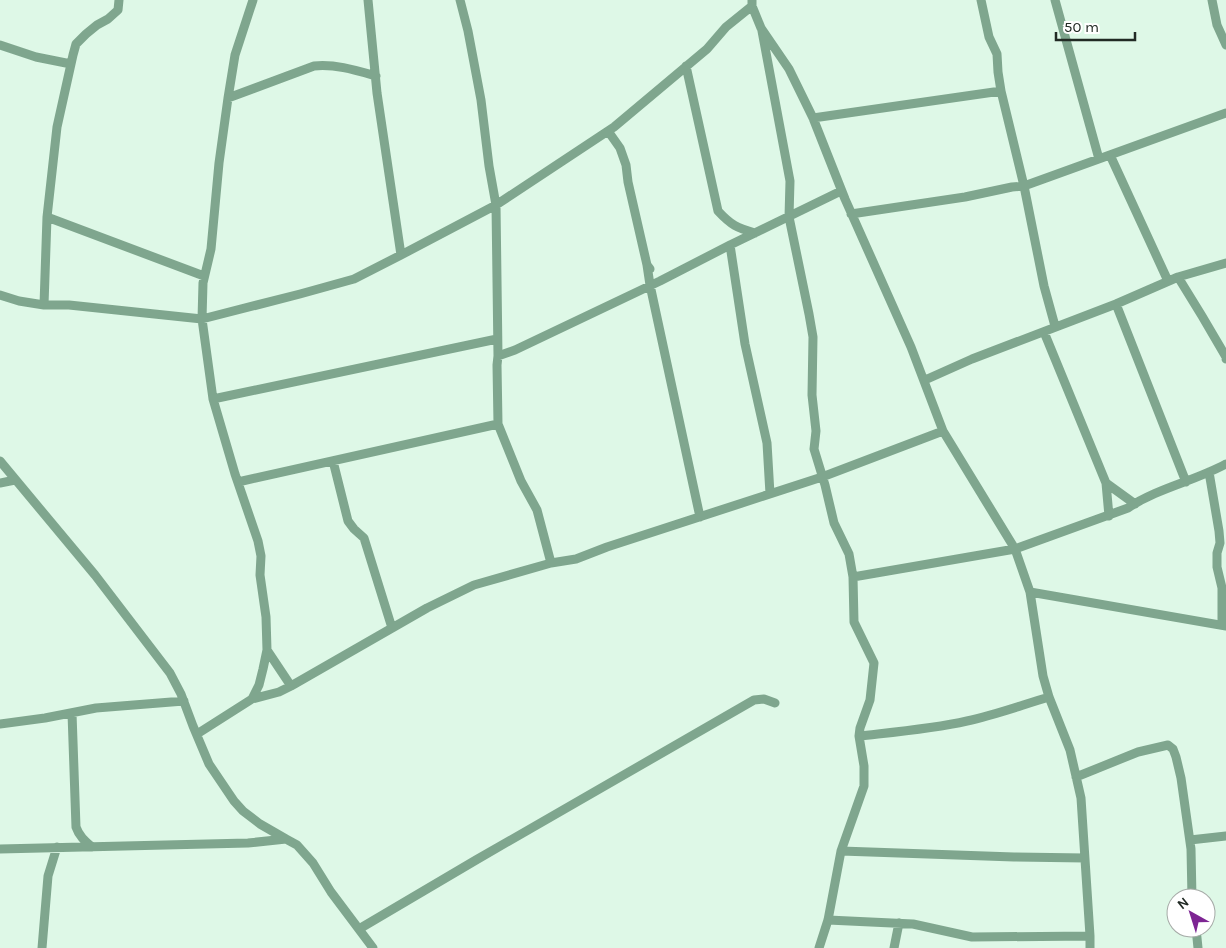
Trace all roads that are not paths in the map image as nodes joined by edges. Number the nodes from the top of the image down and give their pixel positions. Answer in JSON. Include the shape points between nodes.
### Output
{"nodes":[{"id":1,"x":119,"y":0,"type":"edge"},
{"id":2,"x":253,"y":0,"type":"edge"},
{"id":3,"x":368,"y":0,"type":"edge"},
{"id":4,"x":460,"y":0,"type":"edge"},
{"id":5,"x":981,"y":0,"type":"edge"},
{"id":6,"x":1055,"y":0,"type":"edge"},
{"id":7,"x":1212,"y":0,"type":"edge"},
{"id":8,"x":752,"y":3,"type":"edge"},
{"id":9,"x":761,"y":28,"type":"junction"},
{"id":10,"x":0,"y":45,"type":"edge"},
{"id":11,"x":1226,"y":45,"type":"edge"},
{"id":12,"x":71,"y":64,"type":"junction"},
{"id":13,"x":686,"y":66,"type":"junction"},
{"id":14,"x":376,"y":76,"type":"junction"},
{"id":15,"x":1001,"y":90,"type":"junction"},
{"id":16,"x":228,"y":98,"type":"junction"},
{"id":17,"x":1226,"y":113,"type":"edge"},
{"id":18,"x":813,"y":118,"type":"junction"},
{"id":19,"x":608,"y":131,"type":"junction"},
{"id":20,"x":1110,"y":155,"type":"junction"},
{"id":21,"x":1099,"y":159,"type":"junction"},
{"id":22,"x":1024,"y":186,"type":"junction"},
{"id":23,"x":841,"y":191,"type":"junction"},
{"id":24,"x":496,"y":205,"type":"junction"},
{"id":25,"x":851,"y":214,"type":"junction"},
{"id":26,"x":47,"y":217,"type":"junction"},
{"id":27,"x":789,"y":217,"type":"junction"},
{"id":28,"x":755,"y":233,"type":"junction"},
{"id":29,"x":730,"y":245,"type":"junction"},
{"id":30,"x":401,"y":256,"type":"junction"},
{"id":31,"x":1226,"y":262,"type":"edge"},
{"id":32,"x":647,"y":265,"type":"junction"},
{"id":33,"x":204,"y":276,"type":"junction"},
{"id":34,"x":1178,"y":277,"type":"junction"},
{"id":35,"x":660,"y":281,"type":"junction"},
{"id":36,"x":1168,"y":281,"type":"junction"},
{"id":37,"x":650,"y":285,"type":"junction"},
{"id":38,"x":0,"y":295,"type":"edge"},
{"id":39,"x":1116,"y":304,"type":"junction"},
{"id":40,"x":44,"y":305,"type":"junction"},
{"id":41,"x":202,"y":319,"type":"junction"},
{"id":42,"x":1055,"y":326,"type":"junction"},
{"id":43,"x":1044,"y":332,"type":"junction"},
{"id":44,"x":497,"y":339,"type":"junction"},
{"id":45,"x":498,"y":356,"type":"junction"},
{"id":46,"x":1226,"y":359,"type":"edge"},
{"id":47,"x":925,"y":380,"type":"junction"},
{"id":48,"x":213,"y":399,"type":"junction"},
{"id":49,"x":498,"y":424,"type":"junction"},
{"id":50,"x":943,"y":431,"type":"junction"},
{"id":51,"x":0,"y":461,"type":"edge"},
{"id":52,"x":332,"y":461,"type":"junction"},
{"id":53,"x":1226,"y":464,"type":"edge"},
{"id":54,"x":1209,"y":472,"type":"junction"},
{"id":55,"x":822,"y":477,"type":"junction"},
{"id":56,"x":15,"y":480,"type":"junction"},
{"id":57,"x":238,"y":482,"type":"junction"},
{"id":58,"x":1186,"y":482,"type":"junction"},
{"id":59,"x":0,"y":483,"type":"edge"},
{"id":60,"x":1106,"y":483,"type":"junction"},
{"id":61,"x":770,"y":494,"type":"junction"},
{"id":62,"x":1135,"y":504,"type":"junction"},
{"id":63,"x":1109,"y":516,"type":"junction"},
{"id":64,"x":700,"y":517,"type":"junction"},
{"id":65,"x":1015,"y":549,"type":"junction"},
{"id":66,"x":551,"y":563,"type":"junction"},
{"id":67,"x":853,"y":577,"type":"junction"},
{"id":68,"x":1030,"y":592,"type":"junction"},
{"id":69,"x":1224,"y":625,"type":"edge"},
{"id":70,"x":392,"y":628,"type":"junction"},
{"id":71,"x":267,"y":650,"type":"junction"},
{"id":72,"x":291,"y":686,"type":"junction"},
{"id":73,"x":1049,"y":697,"type":"junction"},
{"id":74,"x":252,"y":699,"type":"junction"},
{"id":75,"x":184,"y":701,"type":"junction"},
{"id":76,"x":775,"y":703,"type":"dead end"},
{"id":77,"x":72,"y":713,"type":"junction"},
{"id":78,"x":0,"y":724,"type":"edge"},
{"id":79,"x":197,"y":734,"type":"junction"},
{"id":80,"x":859,"y":736,"type":"junction"},
{"id":81,"x":1076,"y":777,"type":"junction"},
{"id":82,"x":1226,"y":836,"type":"edge"},
{"id":83,"x":286,"y":839,"type":"junction"},
{"id":84,"x":1190,"y":840,"type":"junction"},
{"id":85,"x":92,"y":847,"type":"junction"},
{"id":86,"x":57,"y":848,"type":"junction"},
{"id":87,"x":0,"y":849,"type":"edge"},
{"id":88,"x":841,"y":852,"type":"junction"},
{"id":89,"x":1085,"y":858,"type":"junction"},
{"id":90,"x":1192,"y":888,"type":"edge"},
{"id":91,"x":828,"y":920,"type":"junction"},
{"id":92,"x":899,"y":923,"type":"junction"},
{"id":93,"x":359,"y":929,"type":"junction"},
{"id":94,"x":1090,"y":936,"type":"junction"},
{"id":95,"x":42,"y":948,"type":"edge"},
{"id":96,"x":374,"y":948,"type":"edge"},
{"id":97,"x":819,"y":948,"type":"edge"},
{"id":98,"x":894,"y":948,"type":"edge"},
{"id":99,"x":1090,"y":948,"type":"edge"}],
"edges":[{"from":1,"to":12,"type":"street","via":[[118,10],[76,44]]},
{"from":2,"to":16,"type":"street","via":[[236,55]]},
{"from":3,"to":14,"type":"street"},
{"from":4,"to":24,"type":"street","via":[[482,100]]},
{"from":5,"to":15,"type":"street","via":[[989,37],[997,54]]},
{"from":6,"to":21,"type":"street"},
{"from":7,"to":11,"type":"street"},
{"from":8,"to":9,"type":"street"},
{"from":8,"to":13,"type":"street"},
{"from":9,"to":18,"type":"street","via":[[789,69]]},
{"from":9,"to":27,"type":"street","via":[[790,180]]},
{"from":10,"to":12,"type":"street"},
{"from":12,"to":26,"type":"street","via":[[57,127]]},
{"from":13,"to":19,"type":"street"},
{"from":13,"to":28,"type":"street","via":[[718,211],[728,222]]},
{"from":14,"to":16,"type":"street","via":[[325,64]]},
{"from":14,"to":30,"type":"street"},
{"from":15,"to":18,"type":"street"},
{"from":15,"to":22,"type":"street"},
{"from":16,"to":33,"type":"street","via":[[211,250]]},
{"from":17,"to":20,"type":"street"},
{"from":18,"to":23,"type":"street"},
{"from":19,"to":24,"type":"street"},
{"from":19,"to":32,"type":"street","via":[[620,148],[626,165]]},
{"from":20,"to":21,"type":"street"},
{"from":20,"to":36,"type":"street"},
{"from":21,"to":22,"type":"street"},
{"from":22,"to":25,"type":"street"},
{"from":22,"to":42,"type":"street"},
{"from":23,"to":25,"type":"street"},
{"from":23,"to":27,"type":"street"},
{"from":24,"to":30,"type":"street"},
{"from":24,"to":44,"type":"street"},
{"from":25,"to":47,"type":"street"},
{"from":26,"to":33,"type":"street"},
{"from":26,"to":40,"type":"street"},
{"from":27,"to":28,"type":"street"},
{"from":27,"to":55,"type":"street","via":[[813,337],[814,449]]},
{"from":28,"to":29,"type":"street"},
{"from":29,"to":35,"type":"street"},
{"from":29,"to":61,"type":"street","via":[[745,344],[767,442]]},
{"from":30,"to":41,"type":"street","via":[[354,279]]},
{"from":31,"to":34,"type":"street"},
{"from":32,"to":35,"type":"street"},
{"from":32,"to":37,"type":"street"},
{"from":33,"to":41,"type":"street"},
{"from":34,"to":36,"type":"street"},
{"from":34,"to":46,"type":"street"},
{"from":35,"to":37,"type":"street"},
{"from":36,"to":39,"type":"street"},
{"from":37,"to":45,"type":"street"},
{"from":37,"to":64,"type":"street"},
{"from":38,"to":40,"type":"street"},
{"from":39,"to":42,"type":"street"},
{"from":39,"to":58,"type":"street"},
{"from":40,"to":41,"type":"street"},
{"from":41,"to":48,"type":"street"},
{"from":42,"to":43,"type":"street"},
{"from":43,"to":47,"type":"street"},
{"from":43,"to":60,"type":"street"},
{"from":44,"to":45,"type":"street"},
{"from":44,"to":48,"type":"street"},
{"from":45,"to":49,"type":"street"},
{"from":47,"to":50,"type":"street"},
{"from":48,"to":57,"type":"street"},
{"from":49,"to":52,"type":"street"},
{"from":49,"to":66,"type":"street","via":[[520,480],[537,510]]},
{"from":50,"to":55,"type":"street"},
{"from":50,"to":65,"type":"street"},
{"from":51,"to":56,"type":"street"},
{"from":52,"to":57,"type":"street"},
{"from":52,"to":70,"type":"street","via":[[348,521],[364,538]]},
{"from":53,"to":54,"type":"street"},
{"from":54,"to":58,"type":"street"},
{"from":54,"to":69,"type":"street","via":[[1219,531],[1217,567]]},
{"from":55,"to":61,"type":"street"},
{"from":55,"to":67,"type":"street","via":[[834,524],[849,554]]},
{"from":56,"to":59,"type":"street"},
{"from":56,"to":75,"type":"street","via":[[95,575],[170,672]]},
{"from":57,"to":71,"type":"street","via":[[261,556]]},
{"from":58,"to":62,"type":"street"},
{"from":60,"to":62,"type":"street"},
{"from":60,"to":63,"type":"street"},
{"from":61,"to":64,"type":"street"},
{"from":62,"to":63,"type":"street"},
{"from":63,"to":65,"type":"street"},
{"from":64,"to":66,"type":"street","via":[[576,559]]},
{"from":65,"to":67,"type":"street"},
{"from":65,"to":68,"type":"street"},
{"from":66,"to":70,"type":"street","via":[[474,585]]},
{"from":67,"to":80,"type":"street","via":[[854,622],[874,663],[870,700]]},
{"from":68,"to":69,"type":"street"},
{"from":68,"to":73,"type":"street"},
{"from":70,"to":72,"type":"street"},
{"from":71,"to":72,"type":"street"},
{"from":71,"to":74,"type":"street","via":[[264,669]]},
{"from":72,"to":74,"type":"street"},
{"from":73,"to":80,"type":"street","via":[[996,714],[932,728]]},
{"from":73,"to":81,"type":"street","via":[[1070,750]]},
{"from":74,"to":79,"type":"street"},
{"from":75,"to":77,"type":"street"},
{"from":75,"to":79,"type":"street"},
{"from":76,"to":93,"type":"street","via":[[754,700]]},
{"from":77,"to":78,"type":"street"},
{"from":77,"to":85,"type":"street","via":[[76,827],[81,838]]},
{"from":79,"to":83,"type":"street","via":[[209,764],[242,811]]},
{"from":80,"to":88,"type":"street","via":[[864,786]]},
{"from":81,"to":84,"type":"street","via":[[1138,752],[1168,745],[1176,756],[1182,778]]},
{"from":81,"to":89,"type":"street","via":[[1081,798]]},
{"from":82,"to":84,"type":"street"},
{"from":83,"to":85,"type":"street"},
{"from":83,"to":93,"type":"street","via":[[297,844],[313,863]]},
{"from":84,"to":90,"type":"street"},
{"from":85,"to":86,"type":"street"},
{"from":86,"to":87,"type":"street"},
{"from":86,"to":95,"type":"street","via":[[48,876]]},
{"from":88,"to":89,"type":"street"},
{"from":88,"to":91,"type":"street"},
{"from":89,"to":94,"type":"street"},
{"from":91,"to":92,"type":"street"},
{"from":91,"to":97,"type":"street"},
{"from":92,"to":94,"type":"street","via":[[972,937]]},
{"from":92,"to":98,"type":"street"},
{"from":93,"to":96,"type":"street"},
{"from":94,"to":99,"type":"street"}]}
